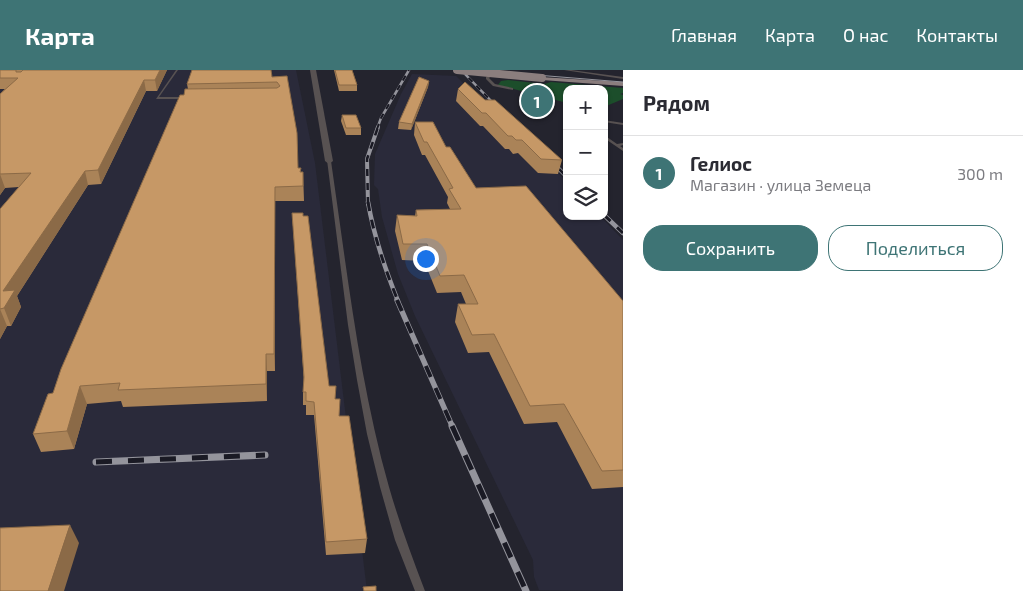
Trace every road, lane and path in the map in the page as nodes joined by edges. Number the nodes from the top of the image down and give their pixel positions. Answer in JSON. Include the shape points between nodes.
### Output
{"nodes":[{"id":1,"x":178,"y":70,"type":"edge"},
{"id":2,"x":313,"y":70,"type":"edge"},
{"id":3,"x":458,"y":70,"type":"edge"},
{"id":4,"x":498,"y":70,"type":"edge"},
{"id":5,"x":565,"y":70,"type":"edge"},
{"id":6,"x":587,"y":70,"type":"edge"},
{"id":7,"x":623,"y":76,"type":"edge"},
{"id":8,"x":623,"y":84,"type":"edge"},
{"id":9,"x":512,"y":89,"type":"dead end"},
{"id":10,"x":197,"y":98,"type":"edge"},
{"id":11,"x":608,"y":122,"type":"edge"},
{"id":12,"x":623,"y":124,"type":"edge"},
{"id":13,"x":608,"y":139,"type":"edge"},
{"id":14,"x":616,"y":144,"type":"junction"},
{"id":15,"x":623,"y":144,"type":"edge"},
{"id":16,"x":623,"y":150,"type":"edge"},
{"id":17,"x":329,"y":161,"type":"joint"},
{"id":18,"x":420,"y":591,"type":"edge"}],
"edges":[{"from":1,"to":10,"type":"lane","via":[[157,98]]},
{"from":2,"to":17,"type":"street"},
{"from":3,"to":8,"type":"main road","bridge":true},
{"from":4,"to":9,"type":"lane","via":[[487,78],[494,85]]},
{"from":5,"to":7,"type":"lane"},
{"from":6,"to":7,"type":"lane"},
{"from":11,"to":12,"type":"lane"},
{"from":13,"to":14,"type":"lane"},
{"from":14,"to":15,"type":"lane"},
{"from":14,"to":16,"type":"lane"},
{"from":17,"to":18,"type":"lane","via":[[364,406],[401,548]]}]}
